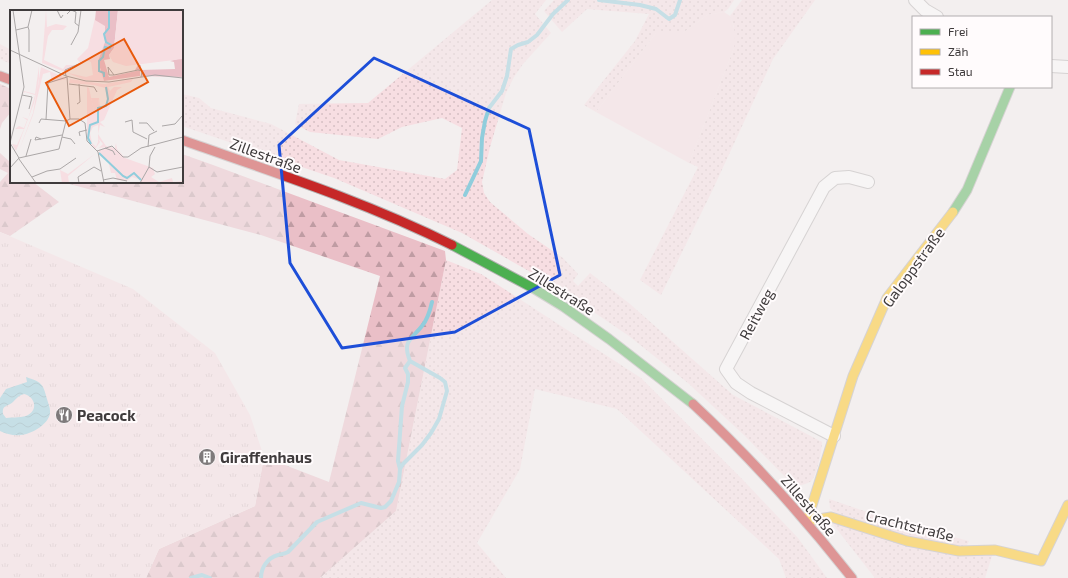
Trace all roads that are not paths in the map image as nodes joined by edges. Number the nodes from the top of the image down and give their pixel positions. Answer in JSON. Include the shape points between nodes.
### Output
{"nodes":[{"id":1,"x":915,"y":0,"type":"edge"},
{"id":2,"x":935,"y":16,"type":"edge"},
{"id":3,"x":1052,"y":66,"type":"edge"},
{"id":4,"x":1068,"y":67,"type":"edge"},
{"id":5,"x":0,"y":76,"type":"edge"},
{"id":6,"x":10,"y":80,"type":"edge"},
{"id":7,"x":1010,"y":88,"type":"edge"},
{"id":8,"x":183,"y":140,"type":"edge"},
{"id":9,"x":868,"y":182,"type":"dead end"},
{"id":10,"x":834,"y":436,"type":"junction"},
{"id":11,"x":1068,"y":505,"type":"edge"},
{"id":12,"x":806,"y":521,"type":"junction"},
{"id":13,"x":852,"y":578,"type":"edge"}],
"edges":[{"from":1,"to":2,"type":"street","via":[[924,10]]},
{"from":3,"to":4,"type":"street"},
{"from":5,"to":6,"type":"main road"},
{"from":7,"to":10,"type":"main road","name":"Galoppstraße","via":[[966,190],[946,222],[887,298],[853,376]]},
{"from":8,"to":12,"type":"main road","name":"Zillestraße","via":[[344,198],[456,247],[532,288],[592,326],[691,402],[743,452]]},
{"from":9,"to":10,"type":"street","name":"Reitweg","via":[[849,177],[835,178],[824,187],[726,369],[736,383],[751,393]]},
{"from":10,"to":12,"type":"main road","name":"Galoppstraße"},
{"from":11,"to":12,"type":"main road","name":"Crachtstraße","via":[[1042,561],[995,550],[959,551],[907,541],[831,517]]},
{"from":12,"to":13,"type":"main road","name":"Zillestraße"}]}
